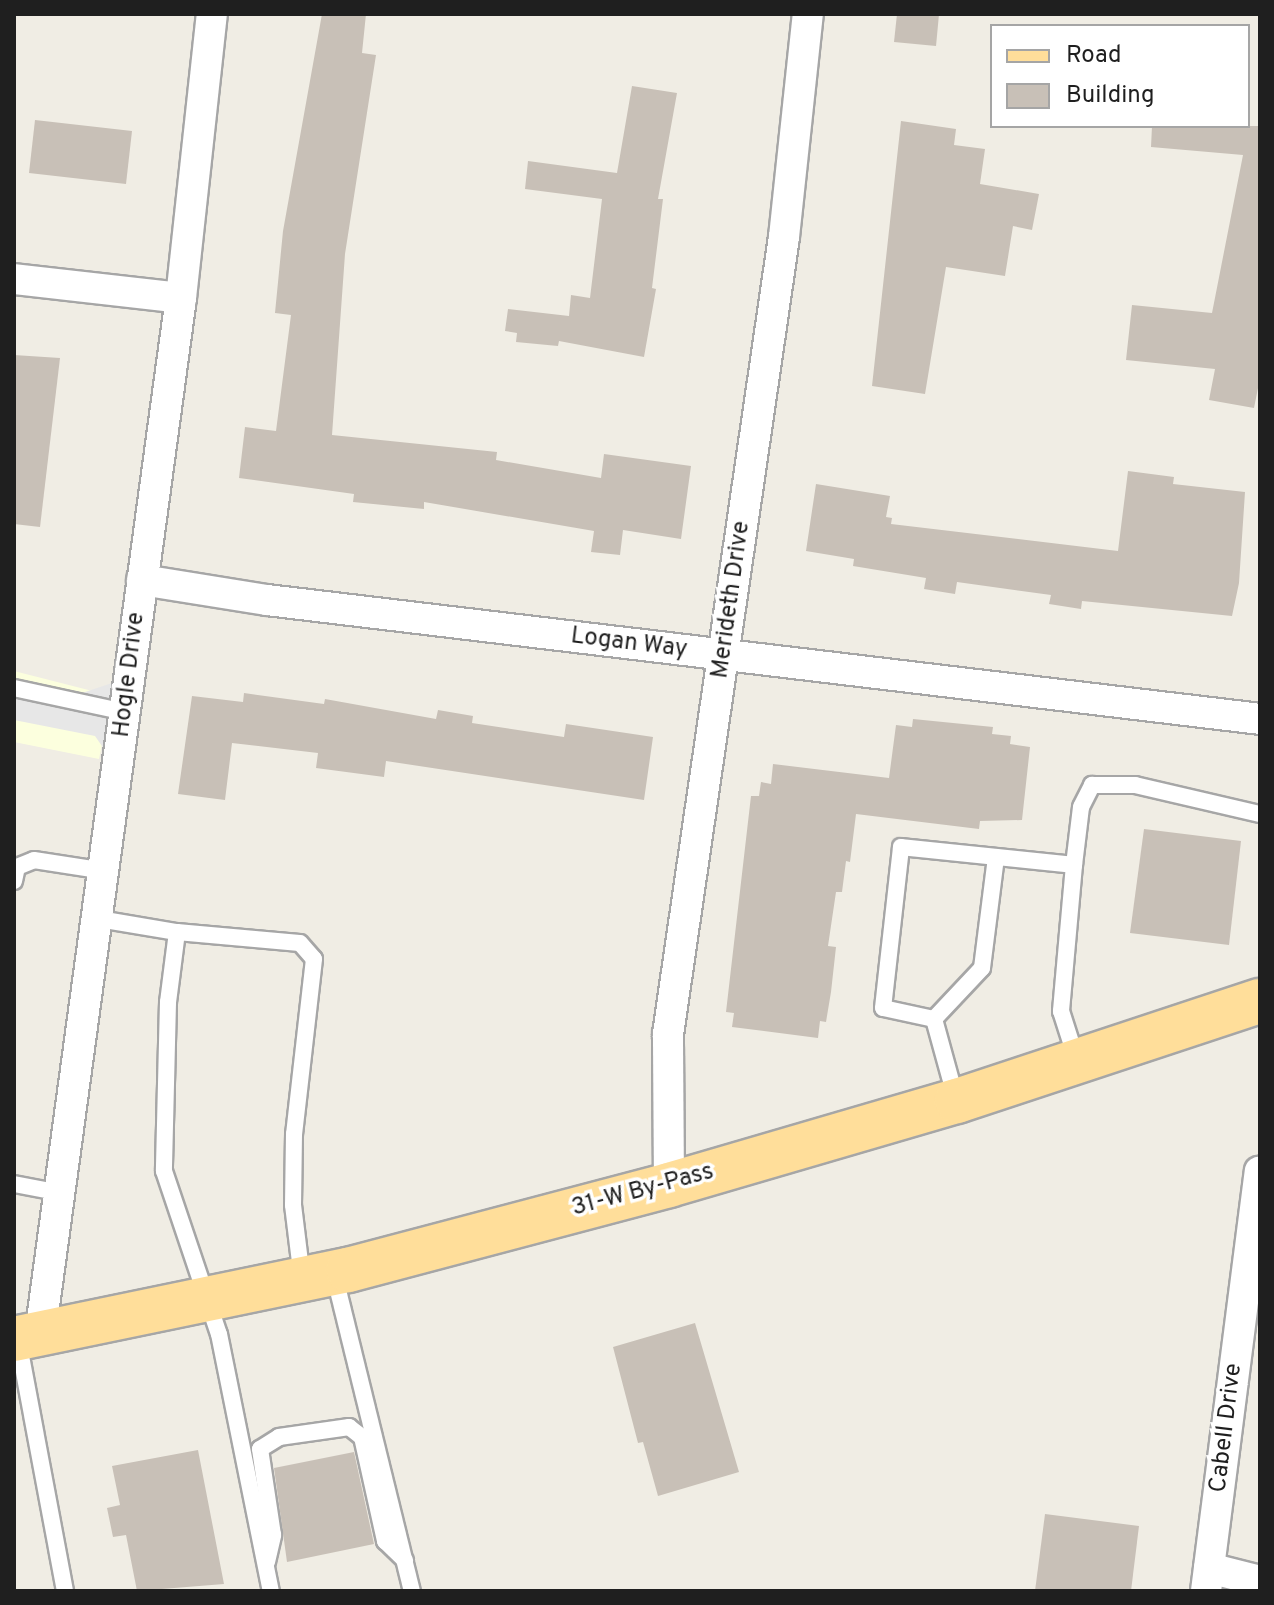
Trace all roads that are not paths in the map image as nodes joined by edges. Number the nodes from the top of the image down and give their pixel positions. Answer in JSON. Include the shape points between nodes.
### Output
{"nodes":[{"id":1,"x":212,"y":14,"type":"edge"},
{"id":2,"x":808,"y":14,"type":"edge"},
{"id":3,"x":14,"y":279,"type":"edge"},
{"id":4,"x":181,"y":298,"type":"junction"},
{"id":5,"x":142,"y":580,"type":"junction"},
{"id":6,"x":725,"y":656,"type":"junction"},
{"id":7,"x":14,"y":688,"type":"edge"},
{"id":8,"x":125,"y":712,"type":"junction"},
{"id":9,"x":1260,"y":719,"type":"edge"},
{"id":10,"x":1260,"y":814,"type":"edge"},
{"id":11,"x":996,"y":857,"type":"junction"},
{"id":12,"x":1074,"y":865,"type":"junction"},
{"id":13,"x":105,"y":871,"type":"junction"},
{"id":14,"x":14,"y":881,"type":"edge"},
{"id":15,"x":99,"y":919,"type":"junction"},
{"id":16,"x":177,"y":932,"type":"junction"},
{"id":17,"x":1260,"y":1001,"type":"edge"},
{"id":18,"x":934,"y":1019,"type":"junction"},
{"id":19,"x":1077,"y":1062,"type":"junction"},
{"id":20,"x":957,"y":1101,"type":"junction"},
{"id":21,"x":1260,"y":1171,"type":"edge"},
{"id":22,"x":14,"y":1184,"type":"edge"},
{"id":23,"x":669,"y":1185,"type":"junction"},
{"id":24,"x":61,"y":1193,"type":"junction"},
{"id":25,"x":1258,"y":1210,"type":"edge"},
{"id":26,"x":318,"y":1276,"type":"junction"},
{"id":27,"x":208,"y":1299,"type":"junction"},
{"id":28,"x":24,"y":1337,"type":"edge"},
{"id":29,"x":405,"y":1560,"type":"junction"},
{"id":30,"x":266,"y":1569,"type":"junction"},
{"id":31,"x":1208,"y":1579,"type":"edge"},
{"id":32,"x":1260,"y":1581,"type":"edge"},
{"id":33,"x":65,"y":1591,"type":"edge"},
{"id":34,"x":271,"y":1591,"type":"edge"},
{"id":35,"x":412,"y":1591,"type":"edge"}],
"edges":[{"from":1,"to":4,"type":"street","name":"Hogle Drive"},
{"from":2,"to":6,"type":"street","name":"Merideth Drive","via":[[784,237]]},
{"from":3,"to":4,"type":"street"},
{"from":4,"to":5,"type":"street","name":"Hogle Drive"},
{"from":5,"to":6,"type":"street","name":"Logan Way"},
{"from":5,"to":8,"type":"street","name":"Hogle Drive"},
{"from":6,"to":9,"type":"street","name":"Logan Way"},
{"from":6,"to":23,"type":"street","name":"Merideth Drive","via":[[668,1034]]},
{"from":7,"to":8,"type":"lane"},
{"from":8,"to":13,"type":"street","name":"Hogle Drive"},
{"from":10,"to":12,"type":"lane","via":[[1135,785],[1092,785],[1081,807]]},
{"from":11,"to":12,"type":"lane"},
{"from":11,"to":18,"type":"lane","via":[[982,968]]},
{"from":11,"to":18,"type":"lane","via":[[901,847],[883,1008]]},
{"from":12,"to":19,"type":"lane","via":[[1061,1011]]},
{"from":13,"to":14,"type":"lane","via":[[34,860],[17,867]]},
{"from":13,"to":15,"type":"street","name":"Hogle Drive"},
{"from":15,"to":16,"type":"lane"},
{"from":15,"to":24,"type":"street","name":"Hogle Drive"},
{"from":16,"to":26,"type":"lane","via":[[300,943],[314,959],[294,1134],[293,1205]]},
{"from":16,"to":27,"type":"lane","via":[[168,1002],[162,1155],[171,1200]]},
{"from":17,"to":19,"type":"main road","name":"31-W By-Pass"},
{"from":18,"to":20,"type":"lane"},
{"from":19,"to":20,"type":"main road","name":"31-W By-Pass"},
{"from":20,"to":23,"type":"main road","name":"31-W By-Pass"},
{"from":21,"to":25,"type":"street","name":"Cabell Drive"},
{"from":22,"to":24,"type":"lane"},
{"from":23,"to":26,"type":"main road","name":"31-W By-Pass"},
{"from":24,"to":28,"type":"street","name":"Hogle Drive"},
{"from":25,"to":31,"type":"street","name":"Cabell Drive"},
{"from":26,"to":27,"type":"main road","name":"31-W By-Pass"},
{"from":26,"to":29,"type":"lane"},
{"from":27,"to":28,"type":"main road","name":"31-W By-Pass"},
{"from":27,"to":30,"type":"lane"},
{"from":28,"to":33,"type":"lane"},
{"from":29,"to":30,"type":"lane","via":[[385,1541],[362,1437],[349,1427],[279,1437],[260,1449],[273,1535]]},
{"from":29,"to":35,"type":"lane"},
{"from":30,"to":34,"type":"lane"},
{"from":31,"to":32,"type":"street"}]}
